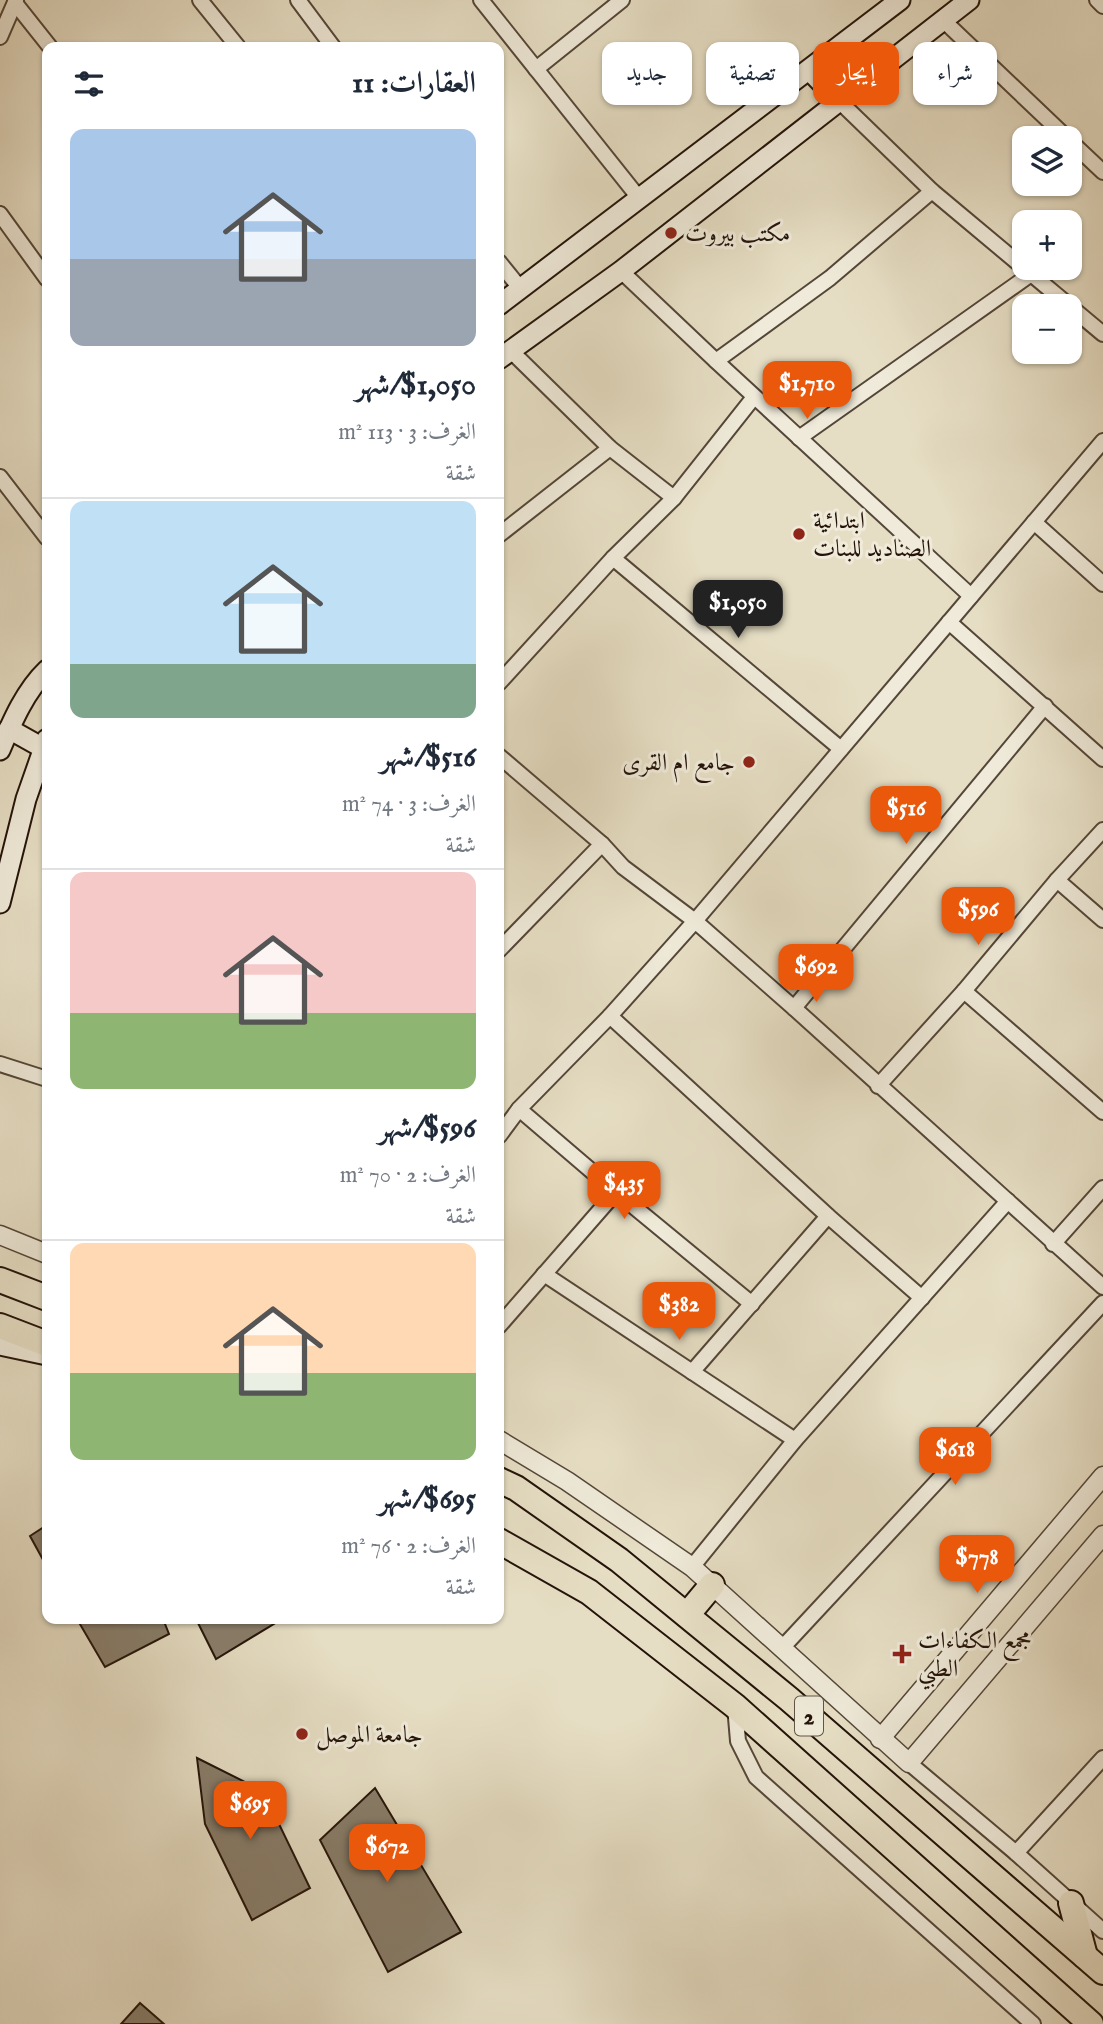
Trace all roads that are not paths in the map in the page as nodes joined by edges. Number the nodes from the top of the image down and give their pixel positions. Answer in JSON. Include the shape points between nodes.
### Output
{"nodes":[{"id":1,"x":200,"y":0,"type":"edge"},
{"id":2,"x":298,"y":0,"type":"edge"},
{"id":3,"x":481,"y":0,"type":"edge"},
{"id":4,"x":622,"y":0,"type":"edge"},
{"id":5,"x":900,"y":0,"type":"edge"},
{"id":6,"x":969,"y":0,"type":"edge"},
{"id":7,"x":1097,"y":0,"type":"edge"},
{"id":8,"x":16,"y":2,"type":"edge"},
{"id":9,"x":1103,"y":6,"type":"edge"},
{"id":10,"x":943,"y":20,"type":"junction"},
{"id":11,"x":0,"y":37,"type":"edge"},
{"id":12,"x":46,"y":42,"type":"edge"},
{"id":13,"x":234,"y":42,"type":"edge"},
{"id":14,"x":328,"y":42,"type":"edge"},
{"id":15,"x":899,"y":55,"type":"edge"},
{"id":16,"x":536,"y":69,"type":"junction"},
{"id":17,"x":808,"y":70,"type":"junction"},
{"id":18,"x":813,"y":75,"type":"edge"},
{"id":19,"x":835,"y":105,"type":"edge"},
{"id":20,"x":842,"y":105,"type":"edge"},
{"id":21,"x":1054,"y":126,"type":"edge"},
{"id":22,"x":1082,"y":152,"type":"edge"},
{"id":23,"x":1103,"y":172,"type":"edge"},
{"id":24,"x":932,"y":191,"type":"junction"},
{"id":25,"x":639,"y":198,"type":"junction"},
{"id":26,"x":0,"y":215,"type":"edge"},
{"id":27,"x":1012,"y":258,"type":"edge"},
{"id":28,"x":504,"y":268,"type":"edge"},
{"id":29,"x":621,"y":271,"type":"junction"},
{"id":30,"x":42,"y":272,"type":"edge"},
{"id":31,"x":1023,"y":280,"type":"edge"},
{"id":32,"x":1038,"y":280,"type":"edge"},
{"id":33,"x":520,"y":288,"type":"junction"},
{"id":34,"x":504,"y":301,"type":"edge"},
{"id":35,"x":1103,"y":334,"type":"edge"},
{"id":36,"x":504,"y":354,"type":"edge"},
{"id":37,"x":716,"y":361,"type":"junction"},
{"id":38,"x":754,"y":397,"type":"junction"},
{"id":39,"x":799,"y":438,"type":"junction"},
{"id":40,"x":1103,"y":441,"type":"edge"},
{"id":41,"x":610,"y":448,"type":"junction"},
{"id":42,"x":0,"y":477,"type":"edge"},
{"id":43,"x":674,"y":498,"type":"junction"},
{"id":44,"x":1034,"y":522,"type":"junction"},
{"id":45,"x":504,"y":531,"type":"edge"},
{"id":46,"x":42,"y":532,"type":"edge"},
{"id":47,"x":613,"y":558,"type":"junction"},
{"id":48,"x":1103,"y":584,"type":"edge"},
{"id":49,"x":971,"y":596,"type":"junction"},
{"id":50,"x":948,"y":622,"type":"junction"},
{"id":51,"x":42,"y":674,"type":"edge"},
{"id":52,"x":504,"y":678,"type":"edge"},
{"id":53,"x":1045,"y":706,"type":"junction"},
{"id":54,"x":9,"y":729,"type":"junction"},
{"id":55,"x":42,"y":743,"type":"edge"},
{"id":56,"x":841,"y":749,"type":"junction"},
{"id":57,"x":0,"y":750,"type":"edge"},
{"id":58,"x":42,"y":753,"type":"edge"},
{"id":59,"x":1103,"y":759,"type":"edge"},
{"id":60,"x":504,"y":760,"type":"edge"},
{"id":61,"x":1103,"y":830,"type":"edge"},
{"id":62,"x":602,"y":844,"type":"junction"},
{"id":63,"x":1057,"y":880,"type":"junction"},
{"id":64,"x":0,"y":903,"type":"edge"},
{"id":65,"x":1103,"y":920,"type":"edge"},
{"id":66,"x":695,"y":921,"type":"junction"},
{"id":67,"x":504,"y":929,"type":"edge"},
{"id":68,"x":511,"y":935,"type":"junction"},
{"id":69,"x":504,"y":944,"type":"edge"},
{"id":70,"x":964,"y":991,"type":"junction"},
{"id":71,"x":794,"y":1008,"type":"junction"},
{"id":72,"x":610,"y":1016,"type":"junction"},
{"id":73,"x":0,"y":1064,"type":"edge"},
{"id":74,"x":42,"y":1077,"type":"edge"},
{"id":75,"x":878,"y":1086,"type":"junction"},
{"id":76,"x":1100,"y":1104,"type":"edge"},
{"id":77,"x":519,"y":1109,"type":"junction"},
{"id":78,"x":504,"y":1129,"type":"edge"},
{"id":79,"x":1103,"y":1188,"type":"edge"},
{"id":80,"x":616,"y":1192,"type":"junction"},
{"id":81,"x":1008,"y":1201,"type":"junction"},
{"id":82,"x":828,"y":1216,"type":"junction"},
{"id":83,"x":0,"y":1235,"type":"edge"},
{"id":84,"x":1053,"y":1244,"type":"junction"},
{"id":85,"x":42,"y":1252,"type":"edge"},
{"id":86,"x":544,"y":1274,"type":"junction"},
{"id":87,"x":0,"y":1280,"type":"edge"},
{"id":88,"x":1103,"y":1287,"type":"edge"},
{"id":89,"x":42,"y":1296,"type":"edge"},
{"id":90,"x":922,"y":1298,"type":"junction"},
{"id":91,"x":1103,"y":1303,"type":"edge"},
{"id":92,"x":752,"y":1304,"type":"junction"},
{"id":93,"x":504,"y":1320,"type":"edge"},
{"id":94,"x":0,"y":1326,"type":"edge"},
{"id":95,"x":42,"y":1342,"type":"edge"},
{"id":96,"x":0,"y":1345,"type":"edge"},
{"id":97,"x":42,"y":1354,"type":"edge"},
{"id":98,"x":692,"y":1371,"type":"junction"},
{"id":99,"x":795,"y":1440,"type":"junction"},
{"id":100,"x":504,"y":1443,"type":"edge"},
{"id":101,"x":1103,"y":1476,"type":"edge"},
{"id":102,"x":504,"y":1482,"type":"edge"},
{"id":103,"x":1103,"y":1535,"type":"edge"},
{"id":104,"x":504,"y":1544,"type":"edge"},
{"id":105,"x":692,"y":1567,"type":"junction"},
{"id":106,"x":712,"y":1585,"type":"junction"},
{"id":107,"x":687,"y":1615,"type":"junction"},
{"id":108,"x":782,"y":1648,"type":"junction"},
{"id":109,"x":734,"y":1706,"type":"junction"},
{"id":110,"x":880,"y":1739,"type":"junction"},
{"id":111,"x":1103,"y":1758,"type":"edge"},
{"id":112,"x":909,"y":1763,"type":"junction"},
{"id":113,"x":1016,"y":1853,"type":"junction"},
{"id":114,"x":1071,"y":1903,"type":"junction"},
{"id":115,"x":1103,"y":1931,"type":"edge"},
{"id":116,"x":1094,"y":1964,"type":"edge"},
{"id":117,"x":1034,"y":2024,"type":"edge"},
{"id":118,"x":1091,"y":2024,"type":"edge"}],
"edges":[{"from":1,"to":13,"type":"street"},
{"from":2,"to":14,"type":"street"},
{"from":3,"to":16,"type":"street"},
{"from":4,"to":16,"type":"street"},
{"from":5,"to":17,"type":"main road"},
{"from":6,"to":10,"type":"main road"},
{"from":7,"to":9,"type":"street"},
{"from":8,"to":11,"type":"street"},
{"from":8,"to":12,"type":"street"},
{"from":10,"to":15,"type":"main road"},
{"from":10,"to":21,"type":"street"},
{"from":16,"to":25,"type":"street"},
{"from":17,"to":18,"type":"main road"},
{"from":17,"to":25,"type":"main road"},
{"from":19,"to":29,"type":"main road"},
{"from":20,"to":24,"type":"street"},
{"from":22,"to":23,"type":"street"},
{"from":24,"to":27,"type":"street"},
{"from":24,"to":37,"type":"street","via":[[830,278]]},
{"from":25,"to":33,"type":"main road"},
{"from":26,"to":30,"type":"street"},
{"from":28,"to":33,"type":"street"},
{"from":29,"to":36,"type":"main road"},
{"from":29,"to":37,"type":"street"},
{"from":31,"to":39,"type":"street"},
{"from":32,"to":35,"type":"street"},
{"from":33,"to":34,"type":"main road"},
{"from":36,"to":41,"type":"street"},
{"from":37,"to":38,"type":"street"},
{"from":38,"to":39,"type":"street"},
{"from":38,"to":43,"type":"street"},
{"from":39,"to":49,"type":"street"},
{"from":40,"to":44,"type":"street"},
{"from":41,"to":43,"type":"street"},
{"from":41,"to":45,"type":"street"},
{"from":42,"to":46,"type":"street"},
{"from":43,"to":47,"type":"street"},
{"from":44,"to":48,"type":"street"},
{"from":44,"to":49,"type":"street"},
{"from":47,"to":52,"type":"street"},
{"from":47,"to":56,"type":"street"},
{"from":49,"to":50,"type":"street"},
{"from":50,"to":53,"type":"street"},
{"from":50,"to":56,"type":"street"},
{"from":51,"to":54,"type":"main road"},
{"from":53,"to":59,"type":"street"},
{"from":53,"to":71,"type":"street"},
{"from":54,"to":55,"type":"main road"},
{"from":54,"to":57,"type":"main road"},
{"from":56,"to":66,"type":"street"},
{"from":58,"to":64,"type":"main road"},
{"from":60,"to":62,"type":"street"},
{"from":61,"to":63,"type":"street"},
{"from":62,"to":66,"type":"street","via":[[623,867]]},
{"from":62,"to":68,"type":"street"},
{"from":63,"to":65,"type":"street"},
{"from":63,"to":70,"type":"street"},
{"from":66,"to":71,"type":"street"},
{"from":66,"to":72,"type":"street"},
{"from":67,"to":68,"type":"street"},
{"from":68,"to":69,"type":"street"},
{"from":70,"to":75,"type":"street"},
{"from":70,"to":76,"type":"street"},
{"from":71,"to":75,"type":"street"},
{"from":72,"to":77,"type":"street"},
{"from":72,"to":82,"type":"street"},
{"from":73,"to":74,"type":"street"},
{"from":75,"to":81,"type":"street"},
{"from":77,"to":78,"type":"street"},
{"from":77,"to":80,"type":"street"},
{"from":79,"to":84,"type":"street"},
{"from":80,"to":86,"type":"street"},
{"from":80,"to":92,"type":"street"},
{"from":81,"to":84,"type":"street"},
{"from":81,"to":90,"type":"street"},
{"from":82,"to":90,"type":"street"},
{"from":82,"to":92,"type":"street"},
{"from":83,"to":85,"type":"street"},
{"from":84,"to":88,"type":"street"},
{"from":86,"to":93,"type":"street"},
{"from":86,"to":98,"type":"street"},
{"from":87,"to":89,"type":"highway"},
{"from":90,"to":99,"type":"street"},
{"from":91,"to":108,"type":"street"},
{"from":92,"to":98,"type":"street"},
{"from":94,"to":95,"type":"highway"},
{"from":96,"to":97,"type":"main road"},
{"from":98,"to":99,"type":"street"},
{"from":99,"to":105,"type":"street"},
{"from":100,"to":105,"type":"street"},
{"from":101,"to":110,"type":"street"},
{"from":102,"to":107,"type":"highway","number":"2","via":[[619,1560]]},
{"from":103,"to":112,"type":"street"},
{"from":104,"to":109,"type":"highway","number":"2","via":[[589,1592]]},
{"from":105,"to":106,"type":"street"},
{"from":106,"to":107,"type":"highway"},
{"from":106,"to":108,"type":"street"},
{"from":107,"to":116,"type":"highway","number":"2"},
{"from":108,"to":110,"type":"street"},
{"from":109,"to":117,"type":"street","via":[[738,1741],[756,1777]]},
{"from":109,"to":118,"type":"highway","number":"2"},
{"from":110,"to":112,"type":"street"},
{"from":111,"to":113,"type":"street"},
{"from":112,"to":113,"type":"street"},
{"from":113,"to":114,"type":"street"},
{"from":114,"to":115,"type":"street"},
{"from":114,"to":116,"type":"highway"}]}
